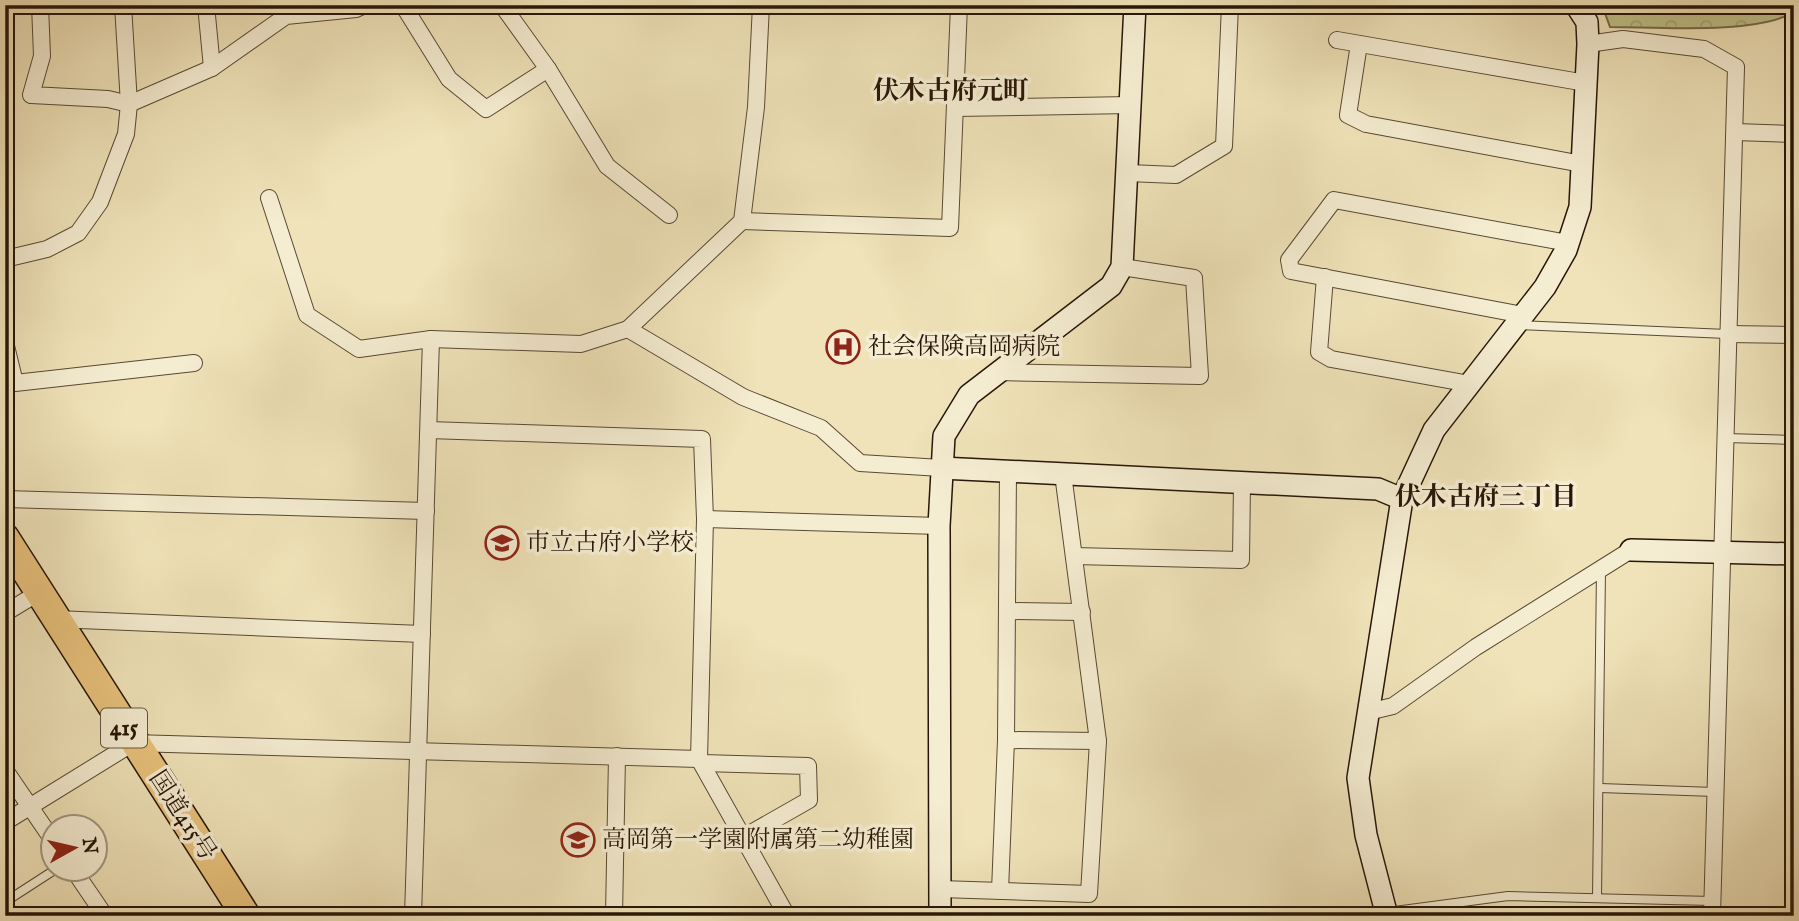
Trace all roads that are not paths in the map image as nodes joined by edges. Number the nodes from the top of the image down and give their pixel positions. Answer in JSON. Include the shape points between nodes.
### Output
{"nodes":[{"id":1,"x":40,"y":5,"type":"edge"},
{"id":2,"x":123,"y":5,"type":"edge"},
{"id":3,"x":206,"y":5,"type":"edge"},
{"id":4,"x":365,"y":5,"type":"edge"},
{"id":5,"x":402,"y":5,"type":"edge"},
{"id":6,"x":502,"y":5,"type":"edge"},
{"id":7,"x":761,"y":5,"type":"edge"},
{"id":8,"x":959,"y":5,"type":"edge"},
{"id":9,"x":1135,"y":5,"type":"edge"},
{"id":10,"x":1230,"y":5,"type":"edge"},
{"id":11,"x":1576,"y":5,"type":"edge"},
{"id":12,"x":285,"y":11,"type":"edge"},
{"id":13,"x":1337,"y":40,"type":"dead end"},
{"id":14,"x":1359,"y":44,"type":"junction"},
{"id":15,"x":1588,"y":44,"type":"junction"},
{"id":16,"x":212,"y":68,"type":"junction"},
{"id":17,"x":548,"y":69,"type":"junction"},
{"id":18,"x":1586,"y":83,"type":"junction"},
{"id":19,"x":129,"y":104,"type":"junction"},
{"id":20,"x":1131,"y":105,"type":"junction"},
{"id":21,"x":955,"y":108,"type":"junction"},
{"id":22,"x":1735,"y":132,"type":"junction"},
{"id":23,"x":1794,"y":134,"type":"edge"},
{"id":24,"x":1582,"y":164,"type":"junction"},
{"id":25,"x":1128,"y":173,"type":"junction"},
{"id":26,"x":269,"y":198,"type":"dead end"},
{"id":27,"x":668,"y":215,"type":"dead end"},
{"id":28,"x":742,"y":222,"type":"junction"},
{"id":29,"x":1568,"y":243,"type":"junction"},
{"id":30,"x":5,"y":259,"type":"edge"},
{"id":31,"x":1122,"y":267,"type":"junction"},
{"id":32,"x":1325,"y":277,"type":"junction"},
{"id":33,"x":1519,"y":320,"type":"junction"},
{"id":34,"x":628,"y":328,"type":"junction"},
{"id":35,"x":1727,"y":334,"type":"junction"},
{"id":36,"x":1794,"y":335,"type":"edge"},
{"id":37,"x":431,"y":339,"type":"junction"},
{"id":38,"x":5,"y":342,"type":"edge"},
{"id":39,"x":194,"y":363,"type":"dead end"},
{"id":40,"x":996,"y":372,"type":"junction"},
{"id":41,"x":1470,"y":384,"type":"junction"},
{"id":42,"x":429,"y":430,"type":"junction"},
{"id":43,"x":1726,"y":438,"type":"junction"},
{"id":44,"x":1794,"y":440,"type":"edge"},
{"id":45,"x":941,"y":468,"type":"junction"},
{"id":46,"x":1008,"y":471,"type":"junction"},
{"id":47,"x":1063,"y":474,"type":"junction"},
{"id":48,"x":1242,"y":483,"type":"junction"},
{"id":49,"x":5,"y":499,"type":"edge"},
{"id":50,"x":1402,"y":499,"type":"junction"},
{"id":51,"x":426,"y":511,"type":"junction"},
{"id":52,"x":705,"y":519,"type":"junction"},
{"id":53,"x":939,"y":526,"type":"junction"},
{"id":54,"x":5,"y":538,"type":"edge"},
{"id":55,"x":1631,"y":550,"type":"joint"},
{"id":56,"x":1724,"y":551,"type":"junction"},
{"id":57,"x":1794,"y":554,"type":"edge"},
{"id":58,"x":1074,"y":556,"type":"junction"},
{"id":59,"x":1601,"y":567,"type":"junction"},
{"id":60,"x":38,"y":593,"type":"junction"},
{"id":61,"x":1007,"y":611,"type":"junction"},
{"id":62,"x":1082,"y":611,"type":"junction"},
{"id":63,"x":5,"y":613,"type":"edge"},
{"id":64,"x":55,"y":619,"type":"junction"},
{"id":65,"x":422,"y":634,"type":"junction"},
{"id":66,"x":1368,"y":712,"type":"junction"},
{"id":67,"x":1006,"y":740,"type":"junction"},
{"id":68,"x":1098,"y":741,"type":"junction"},
{"id":69,"x":133,"y":743,"type":"junction"},
{"id":70,"x":418,"y":751,"type":"junction"},
{"id":71,"x":617,"y":756,"type":"junction"},
{"id":72,"x":701,"y":761,"type":"junction"},
{"id":73,"x":5,"y":769,"type":"edge"},
{"id":74,"x":1600,"y":788,"type":"junction"},
{"id":75,"x":1715,"y":792,"type":"junction"},
{"id":76,"x":30,"y":806,"type":"junction"},
{"id":77,"x":38,"y":818,"type":"edge"},
{"id":78,"x":5,"y":822,"type":"edge"},
{"id":79,"x":744,"y":837,"type":"junction"},
{"id":80,"x":38,"y":881,"type":"edge"},
{"id":81,"x":82,"y":883,"type":"edge"},
{"id":82,"x":940,"y":888,"type":"junction"},
{"id":83,"x":1000,"y":891,"type":"junction"},
{"id":84,"x":1597,"y":898,"type":"junction"},
{"id":85,"x":5,"y":902,"type":"edge"},
{"id":86,"x":1712,"y":909,"type":"edge"},
{"id":87,"x":101,"y":914,"type":"edge"},
{"id":88,"x":1386,"y":914,"type":"edge"},
{"id":89,"x":246,"y":916,"type":"edge"},
{"id":90,"x":413,"y":916,"type":"edge"},
{"id":91,"x":614,"y":916,"type":"edge"},
{"id":92,"x":786,"y":916,"type":"edge"},
{"id":93,"x":940,"y":916,"type":"edge"}],
"edges":[{"from":1,"to":19,"type":"street","via":[[42,56],[31,95]]},
{"from":2,"to":19,"type":"street"},
{"from":3,"to":16,"type":"street"},
{"from":4,"to":12,"type":"street"},
{"from":5,"to":17,"type":"street","via":[[449,79],[486,109]]},
{"from":6,"to":17,"type":"street"},
{"from":7,"to":28,"type":"street","via":[[756,107]]},
{"from":8,"to":21,"type":"street"},
{"from":9,"to":20,"type":"street"},
{"from":10,"to":25,"type":"street","via":[[1224,146],[1176,175]]},
{"from":11,"to":15,"type":"street","via":[[1587,22]]},
{"from":12,"to":16,"type":"street"},
{"from":13,"to":14,"type":"street"},
{"from":14,"to":18,"type":"street"},
{"from":14,"to":24,"type":"street","via":[[1348,115],[1366,124]]},
{"from":15,"to":18,"type":"street"},
{"from":15,"to":22,"type":"street","via":[[1623,39],[1704,49],[1735,68]]},
{"from":16,"to":19,"type":"street"},
{"from":17,"to":27,"type":"street","via":[[607,166]]},
{"from":18,"to":24,"type":"street"},
{"from":19,"to":30,"type":"street","via":[[126,134],[100,202],[78,233],[47,249]]},
{"from":20,"to":21,"type":"street"},
{"from":20,"to":25,"type":"street"},
{"from":21,"to":28,"type":"street","via":[[950,228]]},
{"from":22,"to":23,"type":"street"},
{"from":22,"to":35,"type":"street"},
{"from":24,"to":29,"type":"street","via":[[1580,207]]},
{"from":25,"to":31,"type":"street"},
{"from":26,"to":37,"type":"street","via":[[307,315],[359,349]]},
{"from":28,"to":34,"type":"street"},
{"from":29,"to":32,"type":"street","via":[[1334,200],[1289,260],[1291,271]]},
{"from":29,"to":33,"type":"street","via":[[1545,287]]},
{"from":31,"to":40,"type":"street","via":[[1111,286]]},
{"from":31,"to":40,"type":"street","via":[[1194,278],[1200,376]]},
{"from":32,"to":33,"type":"street"},
{"from":32,"to":41,"type":"street","via":[[1319,352],[1331,359]]},
{"from":33,"to":35,"type":"lane"},
{"from":33,"to":41,"type":"street"},
{"from":34,"to":37,"type":"street","via":[[581,344]]},
{"from":34,"to":45,"type":"street","via":[[743,397],[821,428],[860,463]]},
{"from":35,"to":36,"type":"street"},
{"from":35,"to":43,"type":"street"},
{"from":37,"to":42,"type":"street"},
{"from":38,"to":39,"type":"street","via":[[15,383]]},
{"from":40,"to":45,"type":"street","via":[[969,395],[944,436]]},
{"from":41,"to":50,"type":"street","via":[[1434,430]]},
{"from":42,"to":51,"type":"street"},
{"from":42,"to":52,"type":"street","via":[[702,439]]},
{"from":43,"to":44,"type":"lane"},
{"from":43,"to":56,"type":"street"},
{"from":45,"to":46,"type":"street"},
{"from":45,"to":53,"type":"street"},
{"from":46,"to":47,"type":"street"},
{"from":46,"to":61,"type":"street"},
{"from":47,"to":48,"type":"street"},
{"from":47,"to":58,"type":"street"},
{"from":48,"to":50,"type":"street","via":[[1378,489]]},
{"from":48,"to":58,"type":"street","via":[[1241,560]]},
{"from":49,"to":51,"type":"street"},
{"from":50,"to":66,"type":"street"},
{"from":51,"to":65,"type":"street"},
{"from":52,"to":53,"type":"street"},
{"from":52,"to":72,"type":"street"},
{"from":53,"to":82,"type":"street"},
{"from":54,"to":60,"type":"highway","name":"国道415号","number":"415"},
{"from":55,"to":56,"type":"street"},
{"from":55,"to":59,"type":"street"},
{"from":56,"to":57,"type":"street"},
{"from":56,"to":75,"type":"street"},
{"from":58,"to":62,"type":"street"},
{"from":59,"to":66,"type":"street","via":[[1393,706]]},
{"from":59,"to":74,"type":"lane"},
{"from":60,"to":63,"type":"street"},
{"from":60,"to":64,"type":"highway","name":"国道415号","number":"415"},
{"from":61,"to":62,"type":"street"},
{"from":61,"to":67,"type":"street"},
{"from":62,"to":68,"type":"street"},
{"from":64,"to":65,"type":"street"},
{"from":64,"to":69,"type":"highway","name":"国道415号","number":"415"},
{"from":65,"to":70,"type":"street"},
{"from":66,"to":88,"type":"street","via":[[1359,778],[1366,835]]},
{"from":67,"to":68,"type":"street"},
{"from":67,"to":83,"type":"street"},
{"from":68,"to":83,"type":"street","via":[[1089,894]]},
{"from":69,"to":70,"type":"street"},
{"from":69,"to":76,"type":"street"},
{"from":69,"to":89,"type":"highway","name":"国道415号","number":"415"},
{"from":70,"to":71,"type":"street"},
{"from":70,"to":90,"type":"street"},
{"from":71,"to":72,"type":"street"},
{"from":71,"to":91,"type":"street"},
{"from":72,"to":79,"type":"street"},
{"from":72,"to":79,"type":"street","via":[[808,766],[809,800]]},
{"from":73,"to":76,"type":"street"},
{"from":74,"to":75,"type":"lane"},
{"from":74,"to":84,"type":"lane"},
{"from":75,"to":86,"type":"street"},
{"from":76,"to":77,"type":"street"},
{"from":76,"to":78,"type":"street"},
{"from":79,"to":92,"type":"street"},
{"from":80,"to":85,"type":"lane"},
{"from":81,"to":87,"type":"street"},
{"from":82,"to":83,"type":"street"},
{"from":82,"to":93,"type":"street"},
{"from":84,"to":86,"type":"lane"},
{"from":84,"to":88,"type":"lane","via":[[1507,896]]}]}
